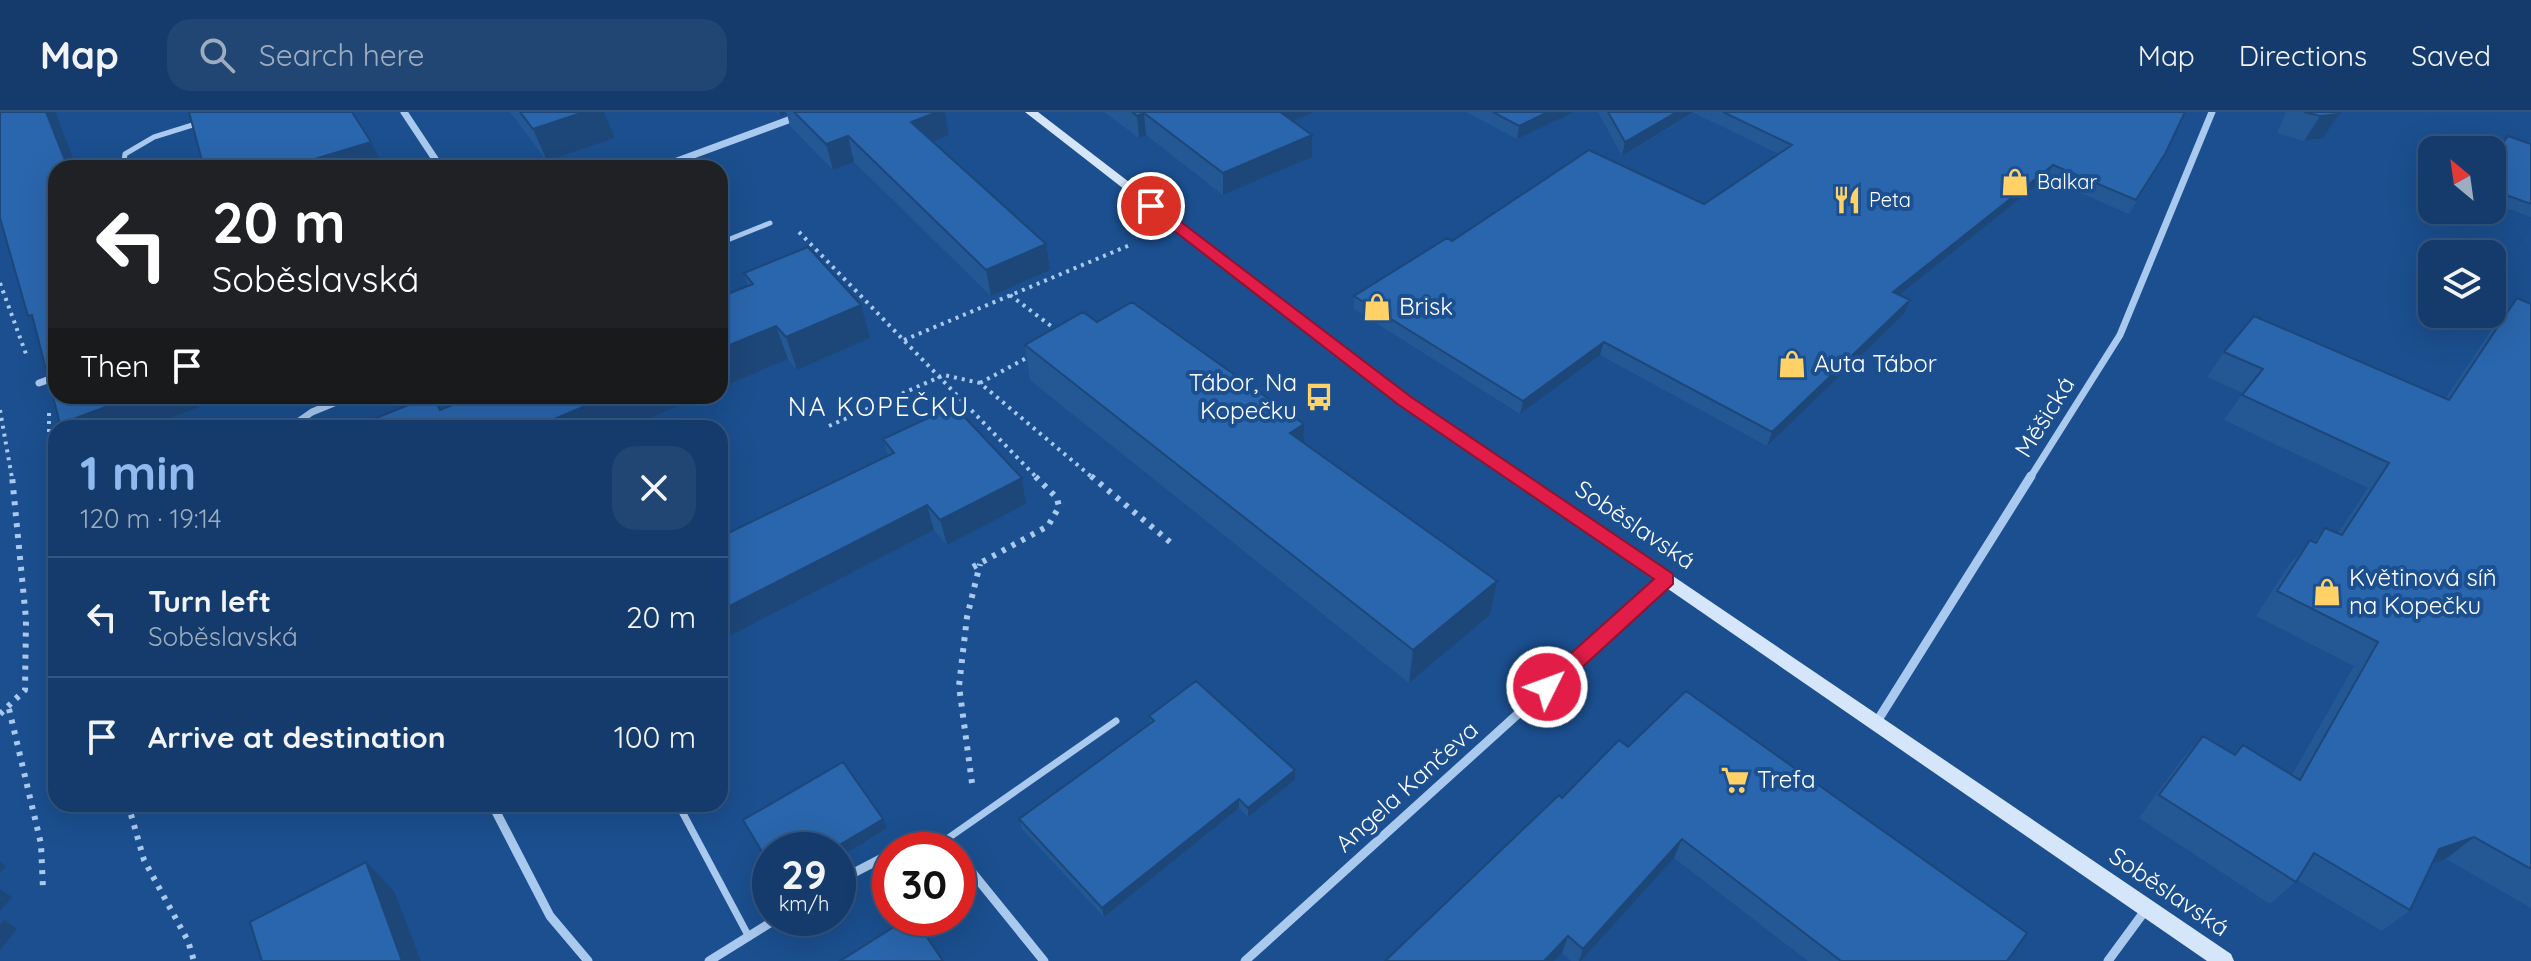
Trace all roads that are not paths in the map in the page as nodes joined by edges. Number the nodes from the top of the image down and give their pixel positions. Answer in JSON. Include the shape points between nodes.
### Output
{"nodes":[{"id":1,"x":404,"y":112,"type":"edge"},
{"id":2,"x":810,"y":112,"type":"edge"},
{"id":3,"x":1031,"y":112,"type":"edge"},
{"id":4,"x":2212,"y":112,"type":"edge"},
{"id":5,"x":209,"y":120,"type":"edge"},
{"id":6,"x":124,"y":160,"type":"edge"},
{"id":7,"x":436,"y":160,"type":"edge"},
{"id":8,"x":680,"y":160,"type":"edge"},
{"id":9,"x":770,"y":223,"type":"road end"},
{"id":10,"x":728,"y":240,"type":"edge"},
{"id":11,"x":48,"y":380,"type":"edge"},
{"id":12,"x":39,"y":383,"type":"edge"},
{"id":13,"x":332,"y":404,"type":"edge"},
{"id":14,"x":300,"y":420,"type":"edge"},
{"id":15,"x":1667,"y":579,"type":"junction"},
{"id":16,"x":1116,"y":721,"type":"dead end"},
{"id":17,"x":1876,"y":724,"type":"junction"},
{"id":18,"x":496,"y":812,"type":"edge"},
{"id":19,"x":682,"y":812,"type":"edge"},
{"id":20,"x":961,"y":832,"type":"edge"},
{"id":21,"x":976,"y":877,"type":"edge"},
{"id":22,"x":2147,"y":908,"type":"junction"},
{"id":23,"x":752,"y":935,"type":"edge"},
{"id":24,"x":749,"y":937,"type":"junction"},
{"id":25,"x":588,"y":961,"type":"edge"},
{"id":26,"x":709,"y":961,"type":"edge"},
{"id":27,"x":1044,"y":961,"type":"edge"},
{"id":28,"x":1245,"y":961,"type":"edge"},
{"id":29,"x":2108,"y":961,"type":"edge"},
{"id":30,"x":2224,"y":961,"type":"edge"}],
"edges":[{"from":1,"to":7,"type":"street"},
{"from":2,"to":8,"type":"street"},
{"from":3,"to":15,"type":"main road","name":"Soběslavská","via":[[1405,401]]},
{"from":4,"to":17,"type":"street","name":"Měšická","via":[[2120,335]]},
{"from":5,"to":6,"type":"lane","via":[[135,146]]},
{"from":9,"to":10,"type":"lane"},
{"from":11,"to":12,"type":"street"},
{"from":13,"to":14,"type":"street"},
{"from":15,"to":17,"type":"main road","name":"Soběslavská"},
{"from":15,"to":28,"type":"street","name":"Angela Kančeva"},
{"from":16,"to":20,"type":"lane"},
{"from":17,"to":22,"type":"main road","name":"Soběslavská"},
{"from":18,"to":25,"type":"street","via":[[550,916]]},
{"from":19,"to":24,"type":"lane"},
{"from":21,"to":27,"type":"street"},
{"from":22,"to":29,"type":"street"},
{"from":22,"to":30,"type":"main road","name":"Soběslavská"},
{"from":23,"to":24,"type":"street"},
{"from":24,"to":26,"type":"street"}]}
